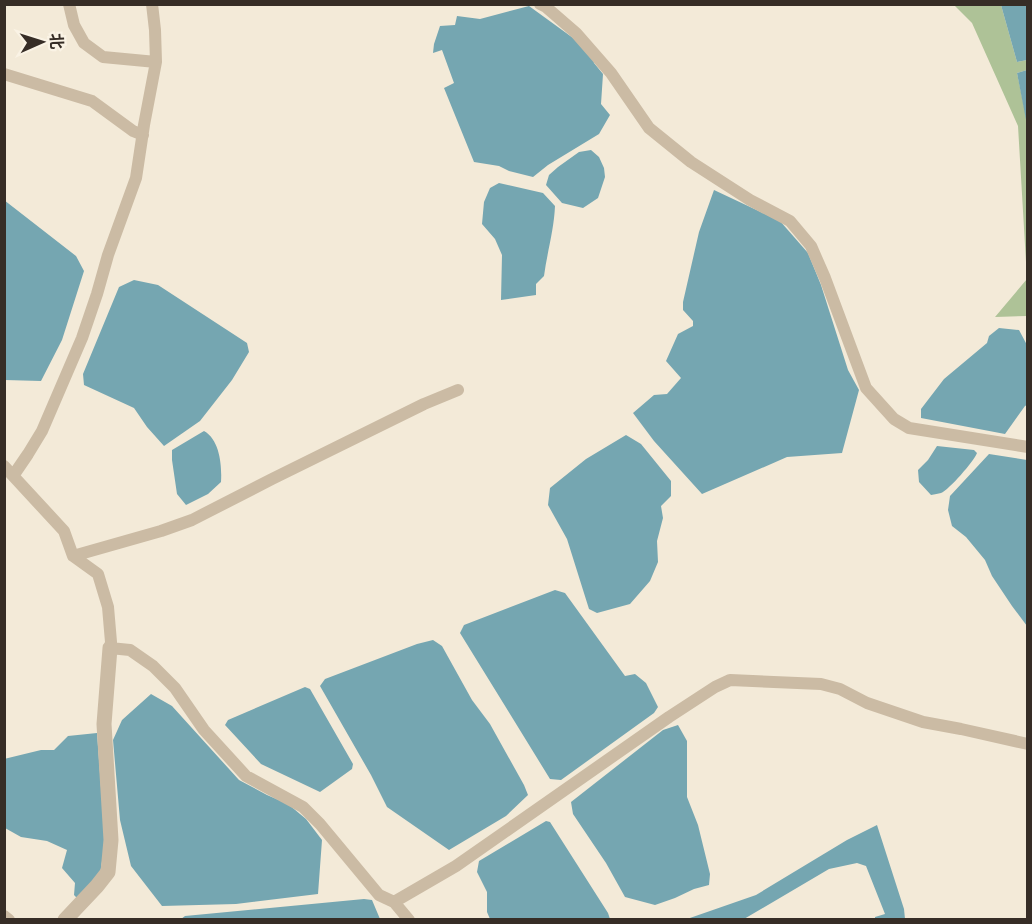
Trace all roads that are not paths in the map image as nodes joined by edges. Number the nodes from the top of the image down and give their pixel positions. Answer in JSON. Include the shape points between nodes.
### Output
{"nodes":[{"id":1,"x":69,"y":4,"type":"edge"},
{"id":2,"x":152,"y":4,"type":"edge"},
{"id":3,"x":540,"y":4,"type":"edge"},
{"id":4,"x":156,"y":62,"type":"junction"},
{"id":5,"x":4,"y":74,"type":"edge"},
{"id":6,"x":143,"y":135,"type":"junction"},
{"id":7,"x":458,"y":390,"type":"dead end"},
{"id":8,"x":1028,"y":447,"type":"edge"},
{"id":9,"x":9,"y":471,"type":"edge"},
{"id":10,"x":73,"y":556,"type":"junction"},
{"id":11,"x":110,"y":648,"type":"junction"},
{"id":12,"x":1028,"y":744,"type":"edge"},
{"id":13,"x":394,"y":902,"type":"junction"},
{"id":14,"x":4,"y":916,"type":"edge"},
{"id":15,"x":9,"y":920,"type":"edge"},
{"id":16,"x":65,"y":920,"type":"edge"},
{"id":17,"x":409,"y":920,"type":"edge"}],
"edges":[{"from":1,"to":4,"type":"street","via":[[74,26],[84,43],[103,57]]},
{"from":2,"to":4,"type":"street"},
{"from":3,"to":8,"type":"street","via":[[576,33],[611,73],[649,128],[691,162],[790,221],[811,246],[866,388],[894,419],[909,428]]},
{"from":4,"to":6,"type":"street"},
{"from":5,"to":6,"type":"street","via":[[92,101]]},
{"from":6,"to":9,"type":"street","via":[[136,178],[82,338],[42,431]]},
{"from":7,"to":10,"type":"street","via":[[192,520]]},
{"from":9,"to":10,"type":"street","via":[[64,531]]},
{"from":10,"to":11,"type":"street","via":[[98,574],[108,607]]},
{"from":11,"to":13,"type":"street","via":[[130,650],[153,666],[175,687],[204,730],[246,776],[303,807],[379,895]]},
{"from":11,"to":16,"type":"street","via":[[104,724],[111,840],[108,872]]},
{"from":12,"to":13,"type":"street","via":[[923,722],[821,684],[730,680],[669,717],[456,866]]},
{"from":13,"to":17,"type":"street"},
{"from":14,"to":15,"type":"street"}]}
